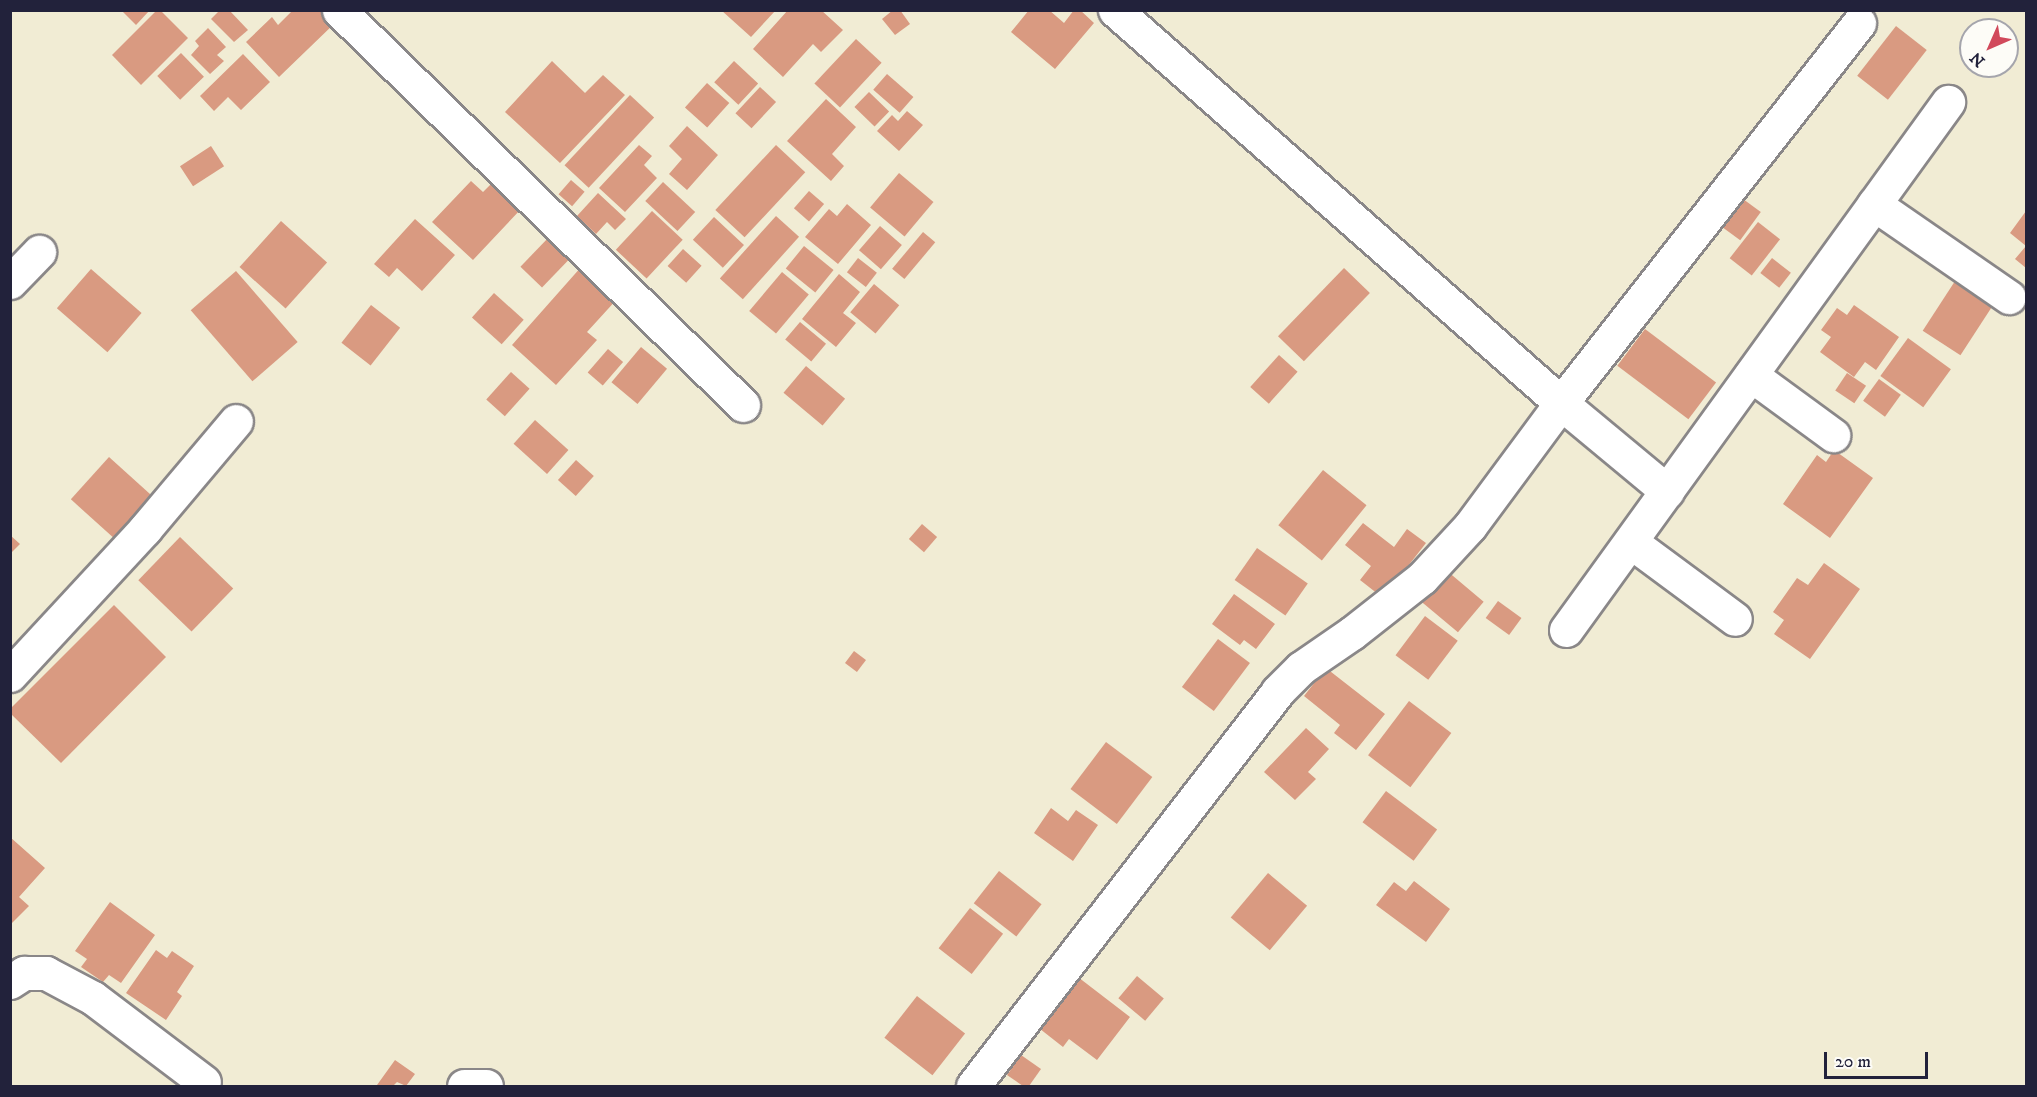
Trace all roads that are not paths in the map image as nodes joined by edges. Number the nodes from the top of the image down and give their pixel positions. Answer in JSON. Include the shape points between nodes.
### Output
{"nodes":[{"id":1,"x":339,"y":10,"type":"edge"},
{"id":2,"x":1115,"y":10,"type":"edge"},
{"id":3,"x":1859,"y":23,"type":"dead end"},
{"id":4,"x":1948,"y":102,"type":"dead end"},
{"id":5,"x":1874,"y":204,"type":"junction"},
{"id":6,"x":39,"y":252,"type":"dead end"},
{"id":7,"x":10,"y":282,"type":"edge"},
{"id":8,"x":2009,"y":297,"type":"dead end"},
{"id":9,"x":1751,"y":375,"type":"junction"},
{"id":10,"x":1561,"y":403,"type":"junction"},
{"id":11,"x":743,"y":405,"type":"dead end"},
{"id":12,"x":236,"y":421,"type":"dead end"},
{"id":13,"x":1833,"y":435,"type":"dead end"},
{"id":14,"x":1667,"y":491,"type":"junction"},
{"id":15,"x":1631,"y":542,"type":"junction"},
{"id":16,"x":1735,"y":619,"type":"dead end"},
{"id":17,"x":1566,"y":630,"type":"dead end"},
{"id":18,"x":10,"y":675,"type":"edge"},
{"id":19,"x":10,"y":982,"type":"edge"},
{"id":20,"x":204,"y":1082,"type":"dead end"},
{"id":21,"x":464,"y":1086,"type":"edge"},
{"id":22,"x":486,"y":1086,"type":"edge"},
{"id":23,"x":972,"y":1086,"type":"edge"}],
"edges":[{"from":1,"to":11,"type":"street"},
{"from":2,"to":10,"type":"street"},
{"from":3,"to":10,"type":"street"},
{"from":4,"to":5,"type":"street"},
{"from":5,"to":8,"type":"street"},
{"from":5,"to":9,"type":"street"},
{"from":6,"to":7,"type":"street"},
{"from":9,"to":13,"type":"street"},
{"from":9,"to":14,"type":"street"},
{"from":10,"to":14,"type":"street"},
{"from":10,"to":23,"type":"street","via":[[1470,526],[1422,578],[1301,668],[1277,692]]},
{"from":12,"to":18,"type":"street","via":[[145,529]]},
{"from":14,"to":15,"type":"street"},
{"from":15,"to":16,"type":"street"},
{"from":15,"to":17,"type":"street"},
{"from":19,"to":20,"type":"street","via":[[24,973],[45,973],[93,998]]},
{"from":21,"to":22,"type":"street"}]}
